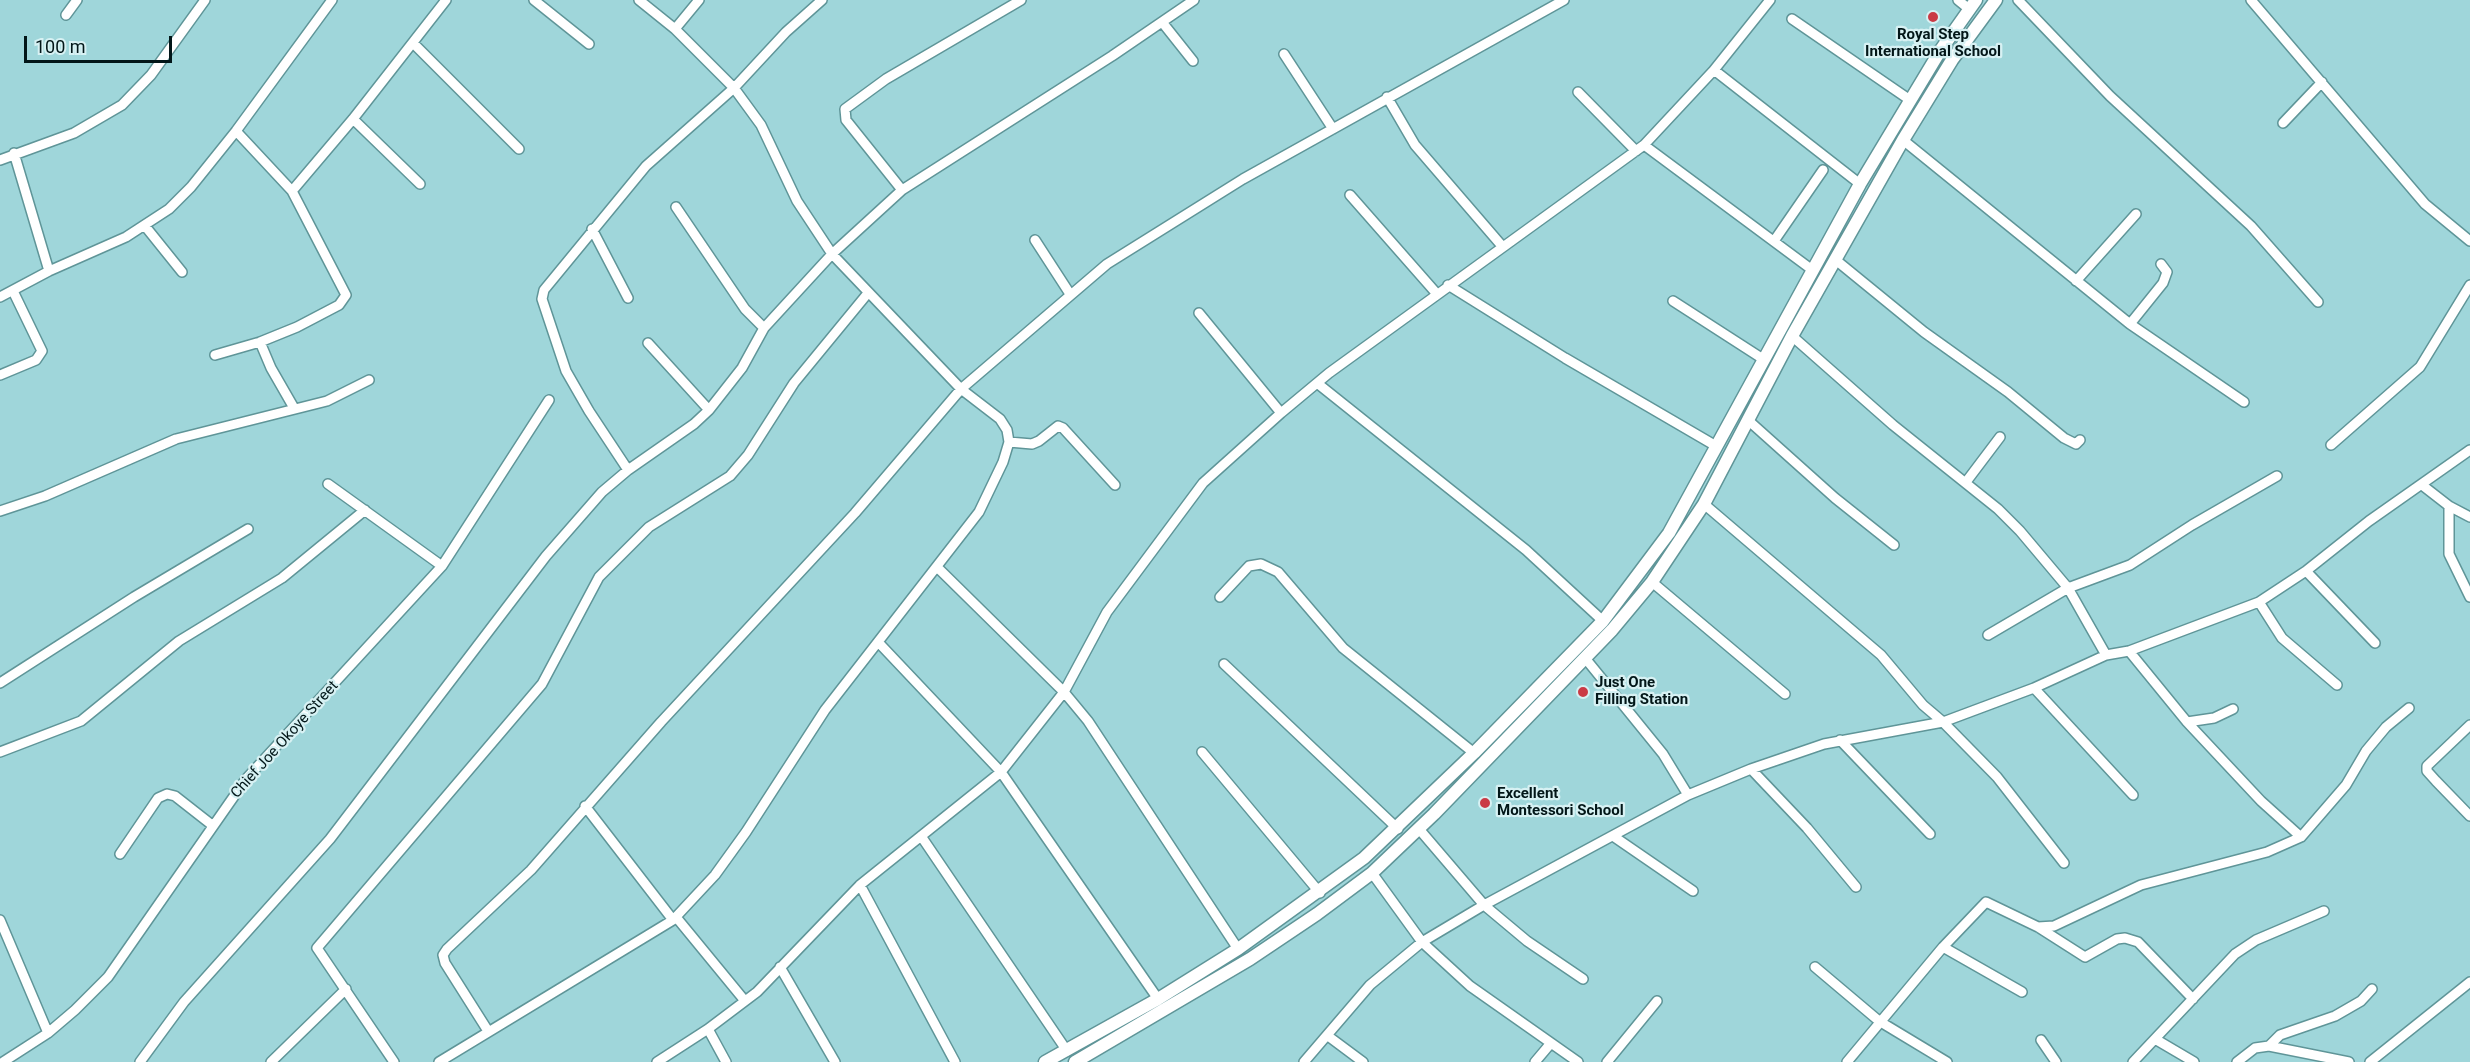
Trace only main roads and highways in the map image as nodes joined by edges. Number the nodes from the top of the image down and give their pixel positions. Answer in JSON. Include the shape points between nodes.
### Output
{"nodes":[{"id":1,"x":1996,"y":0,"type":"edge"},
{"id":2,"x":1972,"y":4,"type":"edge"},
{"id":3,"x":1045,"y":1062,"type":"edge"},
{"id":4,"x":1075,"y":1062,"type":"edge"}],
"edges":[{"from":1,"to":4,"type":"main road","via":[[1903,140],[1792,336],[1704,504],[1652,582],[1585,658],[1372,873],[1250,959]]},
{"from":2,"to":3,"type":"main road","via":[[1910,100],[1811,269],[1669,533],[1603,621],[1398,829],[1320,892],[1158,999]]}]}
